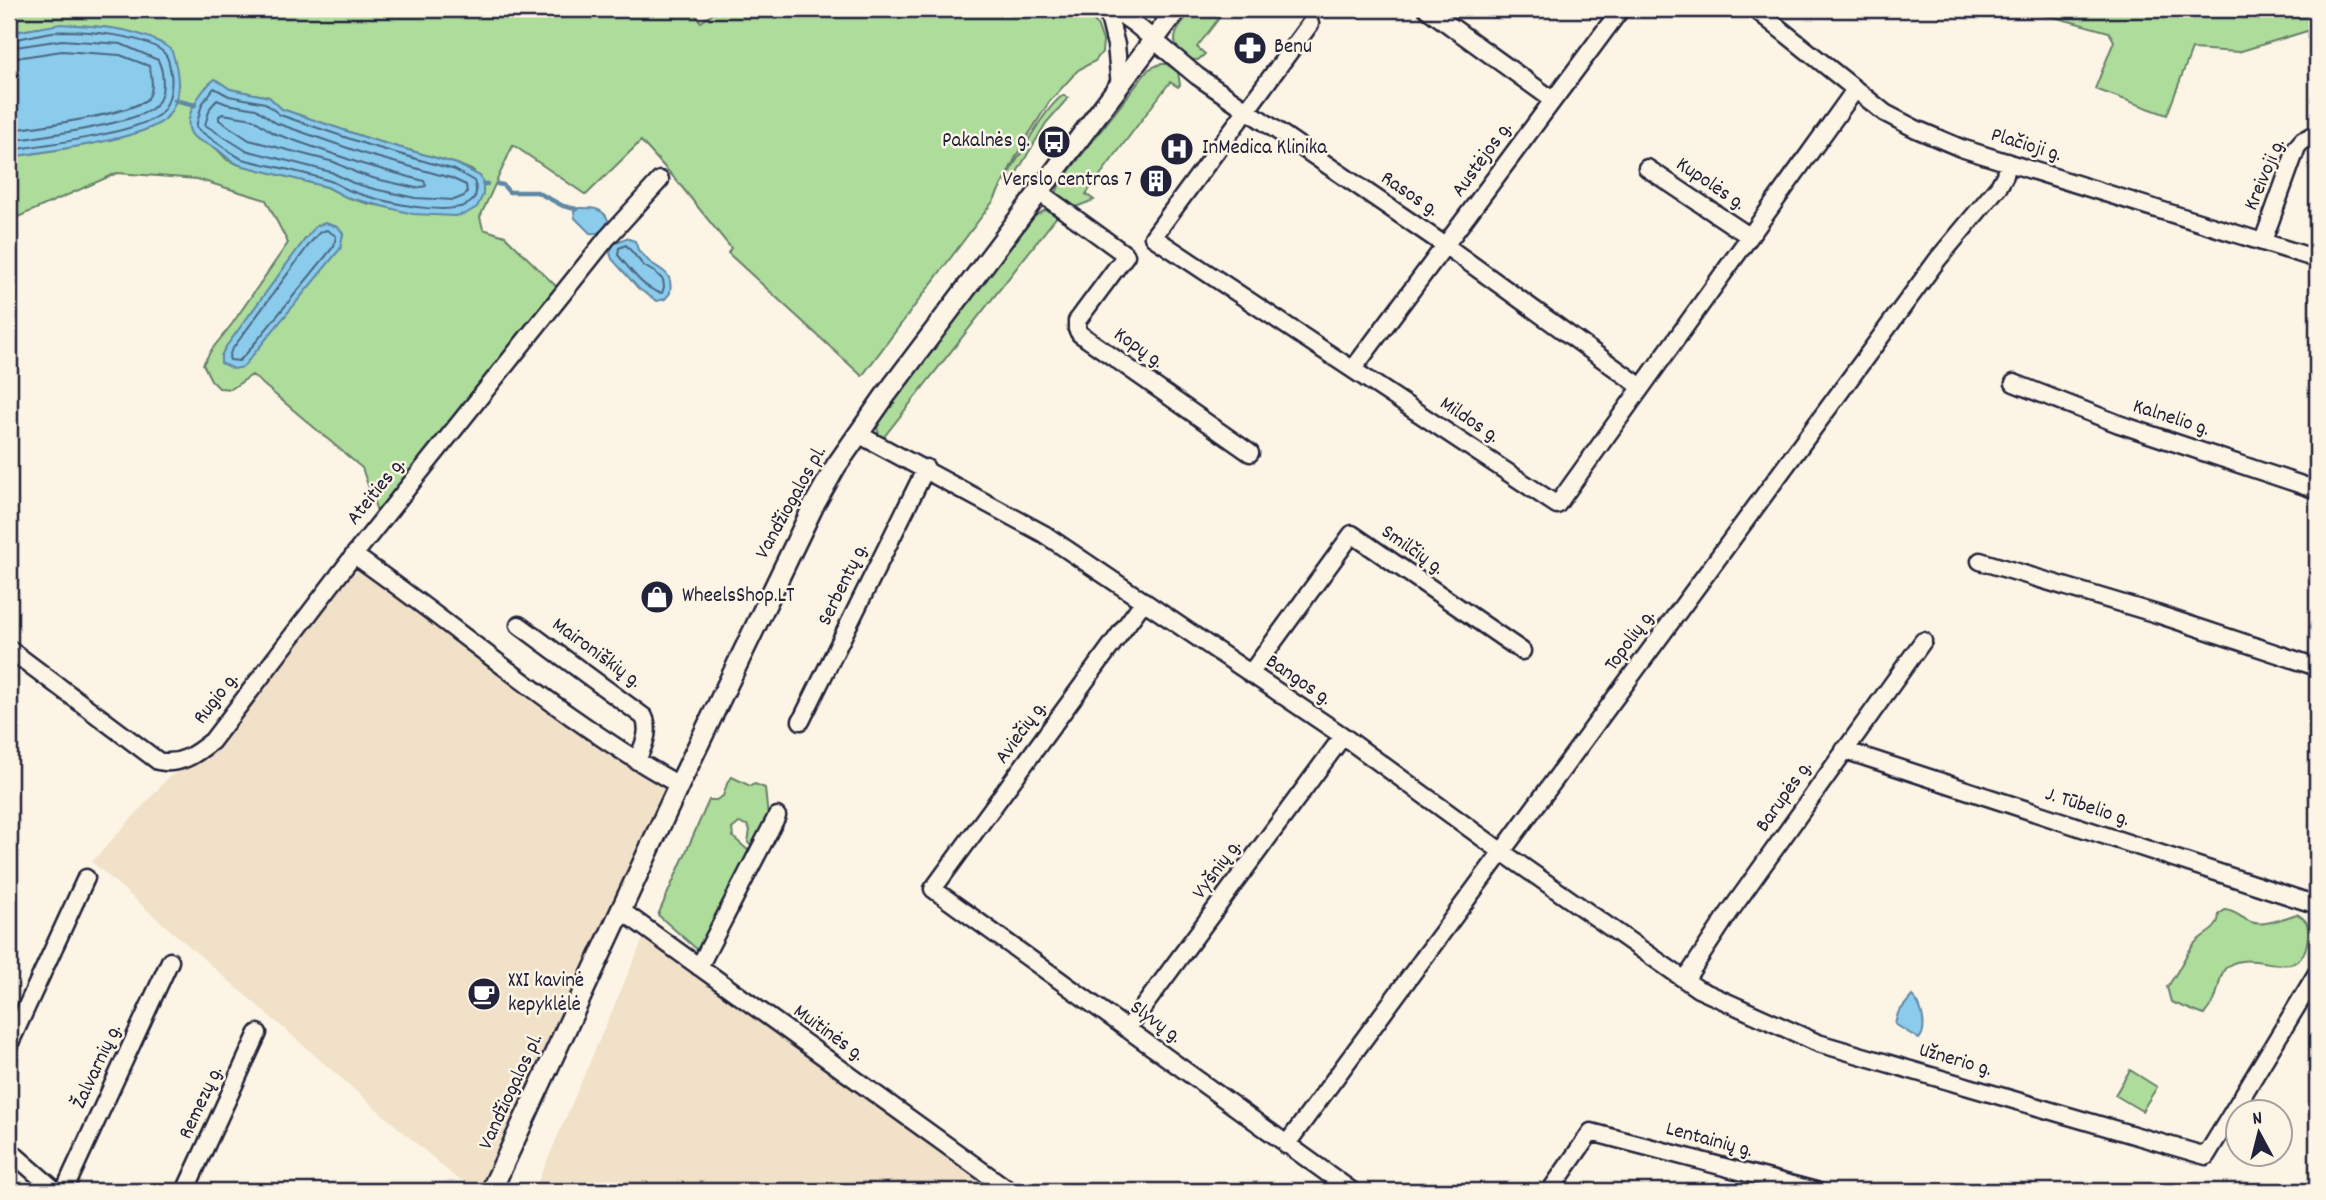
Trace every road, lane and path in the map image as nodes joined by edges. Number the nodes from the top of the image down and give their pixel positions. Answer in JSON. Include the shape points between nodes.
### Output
{"nodes":[{"id":1,"x":1107,"y":9,"type":"edge"},
{"id":2,"x":1113,"y":9,"type":"edge"},
{"id":3,"x":1177,"y":9,"type":"edge"},
{"id":4,"x":1427,"y":9,"type":"edge"},
{"id":5,"x":1621,"y":9,"type":"edge"},
{"id":6,"x":1755,"y":9,"type":"edge"},
{"id":7,"x":1310,"y":24,"type":"dead end"},
{"id":8,"x":1153,"y":40,"type":"junction"},
{"id":9,"x":1120,"y":86,"type":"junction"},
{"id":10,"x":1855,"y":90,"type":"junction"},
{"id":11,"x":1553,"y":100,"type":"junction"},
{"id":12,"x":1246,"y":109,"type":"junction"},
{"id":13,"x":2317,"y":134,"type":"edge"},
{"id":14,"x":2008,"y":162,"type":"junction"},
{"id":15,"x":1647,"y":168,"type":"dead end"},
{"id":16,"x":660,"y":180,"type":"dead end"},
{"id":17,"x":1039,"y":192,"type":"junction"},
{"id":18,"x":1749,"y":236,"type":"junction"},
{"id":19,"x":2263,"y":241,"type":"junction"},
{"id":20,"x":1446,"y":246,"type":"junction"},
{"id":21,"x":2317,"y":259,"type":"edge"},
{"id":22,"x":1353,"y":369,"type":"junction"},
{"id":23,"x":2014,"y":383,"type":"dead end"},
{"id":24,"x":1640,"y":386,"type":"junction"},
{"id":25,"x":858,"y":434,"type":"junction"},
{"id":26,"x":1250,"y":453,"type":"dead end"},
{"id":27,"x":926,"y":468,"type":"junction"},
{"id":28,"x":2317,"y":490,"type":"edge"},
{"id":29,"x":354,"y":555,"type":"junction"},
{"id":30,"x":1980,"y":561,"type":"dead end"},
{"id":31,"x":1144,"y":601,"type":"junction"},
{"id":32,"x":519,"y":625,"type":"dead end"},
{"id":33,"x":1923,"y":640,"type":"dead end"},
{"id":34,"x":9,"y":649,"type":"edge"},
{"id":35,"x":1522,"y":652,"type":"dead end"},
{"id":36,"x":2317,"y":667,"type":"edge"},
{"id":37,"x":1250,"y":674,"type":"junction"},
{"id":38,"x":801,"y":720,"type":"dead end"},
{"id":39,"x":1343,"y":736,"type":"junction"},
{"id":40,"x":1844,"y":750,"type":"junction"},
{"id":41,"x":637,"y":761,"type":"junction"},
{"id":42,"x":679,"y":785,"type":"junction"},
{"id":43,"x":777,"y":816,"type":"dead end"},
{"id":44,"x":1502,"y":852,"type":"junction"},
{"id":45,"x":86,"y":878,"type":"dead end"},
{"id":46,"x":933,"y":889,"type":"joint"},
{"id":47,"x":2317,"y":905,"type":"edge"},
{"id":48,"x":622,"y":911,"type":"junction"},
{"id":49,"x":170,"y":961,"type":"dead end"},
{"id":50,"x":699,"y":967,"type":"junction"},
{"id":51,"x":2317,"y":973,"type":"edge"},
{"id":52,"x":1691,"y":984,"type":"junction"},
{"id":53,"x":1128,"y":1029,"type":"junction"},
{"id":54,"x":258,"y":1033,"type":"dead end"},
{"id":55,"x":9,"y":1045,"type":"edge"},
{"id":56,"x":1286,"y":1145,"type":"junction"},
{"id":57,"x":9,"y":1150,"type":"edge"},
{"id":58,"x":56,"y":1191,"type":"edge"},
{"id":59,"x":64,"y":1191,"type":"edge"},
{"id":60,"x":185,"y":1191,"type":"edge"},
{"id":61,"x":491,"y":1191,"type":"edge"},
{"id":62,"x":1010,"y":1191,"type":"edge"},
{"id":63,"x":1352,"y":1191,"type":"edge"},
{"id":64,"x":1550,"y":1191,"type":"edge"},
{"id":65,"x":1816,"y":1191,"type":"edge"}],
"edges":[{"from":1,"to":9,"type":"street","via":[[1115,35]]},
{"from":2,"to":8,"type":"street"},
{"from":3,"to":8,"type":"main road","name":"Vandžiogalos pl."},
{"from":4,"to":11,"type":"street"},
{"from":5,"to":11,"type":"street","name":"Austėjos g."},
{"from":6,"to":10,"type":"street","name":"Plačioji g."},
{"from":7,"to":12,"type":"street","name":"Mildos g."},
{"from":8,"to":9,"type":"main road","name":"Vandžiogalos pl."},
{"from":8,"to":12,"type":"street","name":"Rasos g."},
{"from":9,"to":17,"type":"main road","name":"Vandžiogalos pl."},
{"from":10,"to":14,"type":"street","name":"Plačioji g.","via":[[1916,129]]},
{"from":10,"to":18,"type":"street","name":"Mildos g."},
{"from":11,"to":20,"type":"street","name":"Austėjos g."},
{"from":12,"to":20,"type":"street","name":"Rasos g."},
{"from":12,"to":22,"type":"street","name":"Mildos g.","via":[[1153,237]]},
{"from":13,"to":19,"type":"street","name":"Kreivoji g.","via":[[2297,147]]},
{"from":14,"to":19,"type":"street","name":"Plačioji g."},
{"from":14,"to":44,"type":"street","name":"Topolių g.","via":[[1999,186],[1938,259]]},
{"from":15,"to":18,"type":"street","name":"Kupolės g."},
{"from":16,"to":29,"type":"street","name":"Ateities g.","via":[[607,238]]},
{"from":17,"to":25,"type":"main road","name":"Vandžiogalos pl."},
{"from":17,"to":26,"type":"street","name":"Kopų g.","via":[[1126,255],[1077,321],[1080,334]]},
{"from":18,"to":24,"type":"street","name":"Mildos g."},
{"from":19,"to":21,"type":"street","name":"Plačioji g."},
{"from":20,"to":22,"type":"street","name":"Austėjos g."},
{"from":20,"to":24,"type":"street","name":"Rasos g."},
{"from":22,"to":24,"type":"street","name":"Mildos g.","via":[[1557,505]]},
{"from":23,"to":28,"type":"street","name":"Kalnelio g.","via":[[2119,424]]},
{"from":25,"to":27,"type":"street","name":"Bangos g."},
{"from":25,"to":42,"type":"main road","name":"Vandžiogalos pl.","via":[[813,507]]},
{"from":27,"to":31,"type":"street","name":"Bangos g.","via":[[1044,534]]},
{"from":27,"to":38,"type":"street","name":"Serbentų g."},
{"from":29,"to":34,"type":"street","name":"Rugio g.","via":[[212,741],[181,761],[158,761]]},
{"from":29,"to":41,"type":"street","name":"Ateities g."},
{"from":30,"to":36,"type":"street"},
{"from":31,"to":37,"type":"street","name":"Bangos g."},
{"from":31,"to":46,"type":"street","name":"Aviečių g."},
{"from":32,"to":41,"type":"street","name":"Maironiškių g.","via":[[644,717],[648,727]]},
{"from":33,"to":40,"type":"street","name":"Barupės g."},
{"from":35,"to":37,"type":"street","name":"Smilčių g.","via":[[1352,534]]},
{"from":37,"to":39,"type":"street","name":"Bangos g."},
{"from":39,"to":44,"type":"street","name":"Bangos g."},
{"from":39,"to":53,"type":"street","name":"Vyšnių g."},
{"from":40,"to":47,"type":"street","name":"J. Tūbelio g."},
{"from":40,"to":52,"type":"street","name":"Barupės g."},
{"from":41,"to":42,"type":"street","name":"Ateities g."},
{"from":42,"to":48,"type":"main road","name":"Vandžiogalos pl."},
{"from":43,"to":50,"type":"street"},
{"from":44,"to":52,"type":"street","name":"Bangos g."},
{"from":44,"to":56,"type":"street","name":"Topolių g."},
{"from":45,"to":55,"type":"street"},
{"from":46,"to":53,"type":"street","name":"Slyvų g."},
{"from":48,"to":50,"type":"street","name":"Muitinės g."},
{"from":48,"to":61,"type":"main road","name":"Vandžiogalos pl."},
{"from":49,"to":59,"type":"street","name":"Žalvarnių g."},
{"from":50,"to":62,"type":"street","name":"Muitinės g."},
{"from":51,"to":52,"type":"street","name":"Užnerio g.","via":[[2206,1156],[1818,1043]]},
{"from":53,"to":56,"type":"street","name":"Slyvų g."},
{"from":54,"to":60,"type":"street","name":"Remezų g."},
{"from":56,"to":63,"type":"street","name":"Slyvų g."},
{"from":57,"to":58,"type":"street"},
{"from":64,"to":65,"type":"street","name":"Lentainių g.","via":[[1591,1132]]}]}
